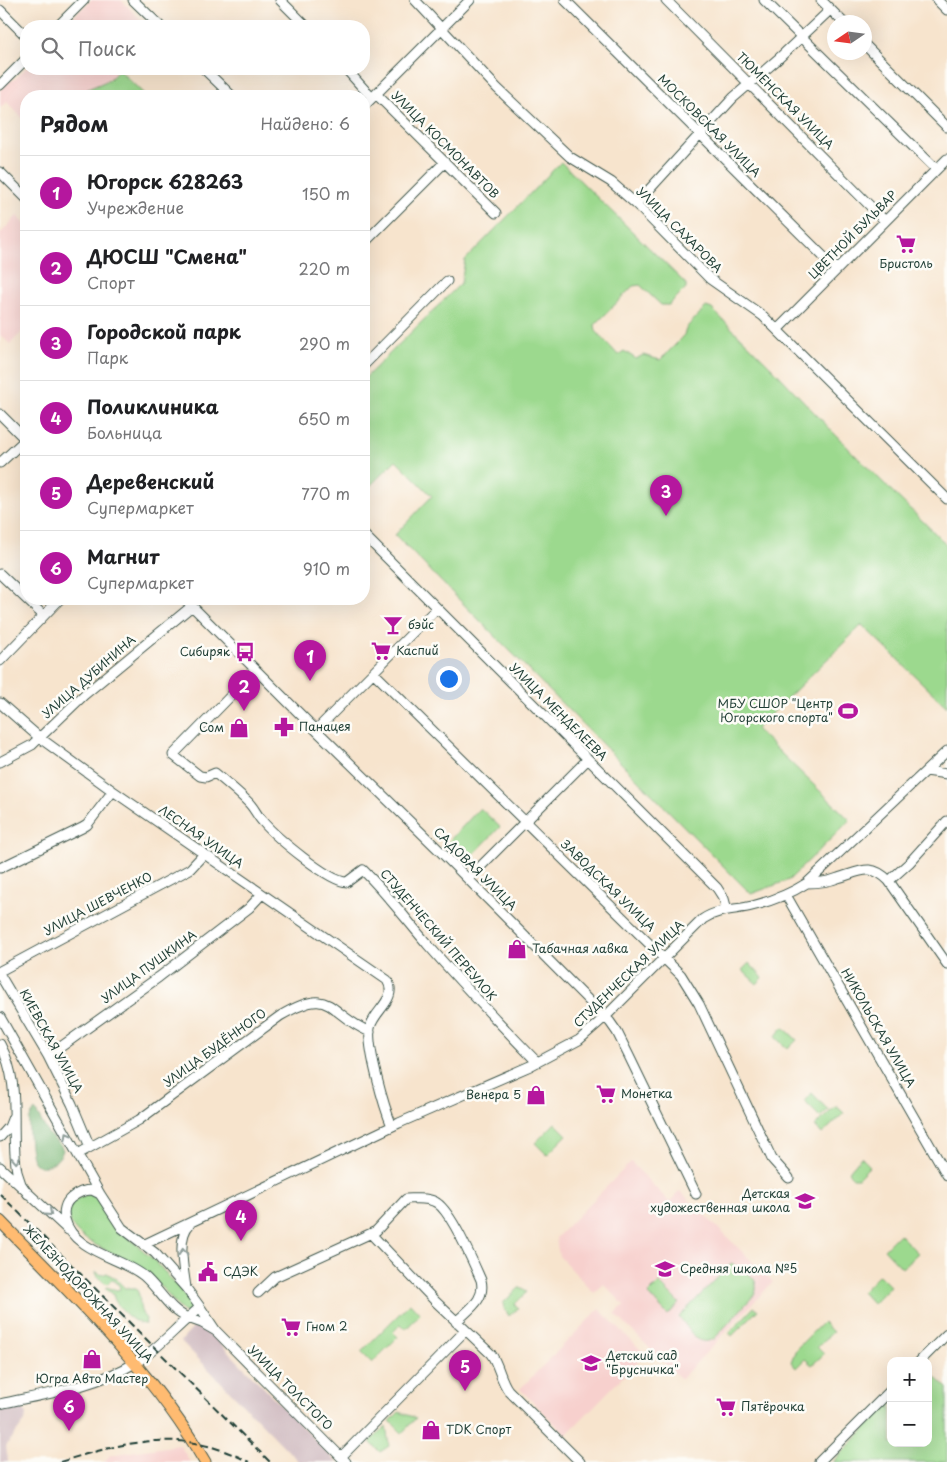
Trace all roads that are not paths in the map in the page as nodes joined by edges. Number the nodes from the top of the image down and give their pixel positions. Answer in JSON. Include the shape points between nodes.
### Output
{"nodes":[{"id":1,"x":84,"y":0,"type":"edge"},
{"id":2,"x":133,"y":0,"type":"edge"},
{"id":3,"x":280,"y":0,"type":"edge"},
{"id":4,"x":415,"y":0,"type":"edge"},
{"id":5,"x":470,"y":0,"type":"edge"},
{"id":6,"x":565,"y":0,"type":"edge"},
{"id":7,"x":666,"y":0,"type":"edge"},
{"id":8,"x":764,"y":0,"type":"edge"},
{"id":9,"x":821,"y":0,"type":"edge"},
{"id":10,"x":937,"y":0,"type":"edge"},
{"id":11,"x":0,"y":10,"type":"edge"},
{"id":12,"x":830,"y":10,"type":"junction"},
{"id":13,"x":947,"y":10,"type":"edge"},
{"id":14,"x":835,"y":15,"type":"edge"},
{"id":15,"x":64,"y":20,"type":"edge"},
{"id":16,"x":154,"y":20,"type":"edge"},
{"id":17,"x":300,"y":20,"type":"edge"},
{"id":18,"x":443,"y":28,"type":"junction"},
{"id":19,"x":20,"y":30,"type":"edge"},
{"id":20,"x":801,"y":38,"type":"junction"},
{"id":21,"x":872,"y":52,"type":"edge"},
{"id":22,"x":20,"y":65,"type":"edge"},
{"id":23,"x":210,"y":75,"type":"edge"},
{"id":24,"x":352,"y":75,"type":"edge"},
{"id":25,"x":750,"y":83,"type":"junction"},
{"id":26,"x":0,"y":85,"type":"edge"},
{"id":27,"x":226,"y":90,"type":"edge"},
{"id":28,"x":368,"y":90,"type":"edge"},
{"id":29,"x":370,"y":92,"type":"edge"},
{"id":30,"x":374,"y":96,"type":"junction"},
{"id":31,"x":370,"y":100,"type":"edge"},
{"id":32,"x":947,"y":127,"type":"edge"},
{"id":33,"x":700,"y":135,"type":"junction"},
{"id":34,"x":947,"y":159,"type":"edge"},
{"id":35,"x":445,"y":162,"type":"junction"},
{"id":36,"x":936,"y":170,"type":"junction"},
{"id":37,"x":0,"y":172,"type":"edge"},
{"id":38,"x":20,"y":192,"type":"edge"},
{"id":39,"x":636,"y":204,"type":"junction"},
{"id":40,"x":496,"y":213,"type":"dead end"},
{"id":41,"x":885,"y":221,"type":"junction"},
{"id":42,"x":370,"y":237,"type":"edge"},
{"id":43,"x":836,"y":269,"type":"junction"},
{"id":44,"x":447,"y":282,"type":"dead end"},
{"id":45,"x":777,"y":330,"type":"junction"},
{"id":46,"x":370,"y":359,"type":"edge"},
{"id":47,"x":0,"y":414,"type":"edge"},
{"id":48,"x":20,"y":433,"type":"edge"},
{"id":49,"x":20,"y":445,"type":"edge"},
{"id":50,"x":0,"y":463,"type":"edge"},
{"id":51,"x":947,"y":499,"type":"edge"},
{"id":52,"x":370,"y":541,"type":"edge"},
{"id":53,"x":0,"y":574,"type":"edge"},
{"id":54,"x":20,"y":594,"type":"edge"},
{"id":55,"x":32,"y":605,"type":"edge"},
{"id":56,"x":54,"y":605,"type":"edge"},
{"id":57,"x":192,"y":606,"type":"joint"},
{"id":58,"x":437,"y":608,"type":"junction"},
{"id":59,"x":43,"y":616,"type":"junction"},
{"id":60,"x":0,"y":661,"type":"edge"},
{"id":61,"x":256,"y":670,"type":"junction"},
{"id":62,"x":374,"y":673,"type":"junction"},
{"id":63,"x":0,"y":703,"type":"edge"},
{"id":64,"x":316,"y":730,"type":"junction"},
{"id":65,"x":40,"y":738,"type":"junction"},
{"id":66,"x":947,"y":751,"type":"edge"},
{"id":67,"x":588,"y":759,"type":"junction"},
{"id":68,"x":0,"y":762,"type":"edge"},
{"id":69,"x":926,"y":771,"type":"junction"},
{"id":70,"x":947,"y":774,"type":"edge"},
{"id":71,"x":113,"y":791,"type":"junction"},
{"id":72,"x":947,"y":821,"type":"edge"},
{"id":73,"x":525,"y":822,"type":"junction"},
{"id":74,"x":204,"y":854,"type":"junction"},
{"id":75,"x":0,"y":868,"type":"edge"},
{"id":76,"x":468,"y":879,"type":"junction"},
{"id":77,"x":889,"y":881,"type":"junction"},
{"id":78,"x":807,"y":883,"type":"junction"},
{"id":79,"x":262,"y":894,"type":"junction"},
{"id":80,"x":786,"y":894,"type":"junction"},
{"id":81,"x":727,"y":910,"type":"junction"},
{"id":82,"x":664,"y":958,"type":"junction"},
{"id":83,"x":946,"y":960,"type":"edge"},
{"id":84,"x":0,"y":970,"type":"edge"},
{"id":85,"x":0,"y":975,"type":"edge"},
{"id":86,"x":605,"y":1017,"type":"junction"},
{"id":87,"x":2,"y":1021,"type":"edge"},
{"id":88,"x":370,"y":1032,"type":"junction"},
{"id":89,"x":0,"y":1044,"type":"edge"},
{"id":90,"x":48,"y":1056,"type":"junction"},
{"id":91,"x":537,"y":1062,"type":"junction"},
{"id":92,"x":15,"y":1102,"type":"junction"},
{"id":93,"x":392,"y":1126,"type":"junction"},
{"id":94,"x":0,"y":1137,"type":"edge"},
{"id":95,"x":90,"y":1147,"type":"junction"},
{"id":96,"x":78,"y":1154,"type":"junction"},
{"id":97,"x":0,"y":1167,"type":"edge"},
{"id":98,"x":947,"y":1174,"type":"edge"},
{"id":99,"x":789,"y":1178,"type":"dead end"},
{"id":100,"x":28,"y":1194,"type":"junction"},
{"id":101,"x":100,"y":1194,"type":"junction"},
{"id":102,"x":696,"y":1194,"type":"dead end"},
{"id":103,"x":0,"y":1221,"type":"edge"},
{"id":104,"x":194,"y":1221,"type":"junction"},
{"id":105,"x":70,"y":1232,"type":"junction"},
{"id":106,"x":371,"y":1234,"type":"junction"},
{"id":107,"x":143,"y":1245,"type":"junction"},
{"id":108,"x":186,"y":1288,"type":"junction"},
{"id":109,"x":258,"y":1293,"type":"dead end"},
{"id":110,"x":170,"y":1305,"type":"junction"},
{"id":111,"x":200,"y":1307,"type":"junction"},
{"id":112,"x":188,"y":1318,"type":"junction"},
{"id":113,"x":456,"y":1322,"type":"junction"},
{"id":114,"x":216,"y":1331,"type":"junction"},
{"id":115,"x":465,"y":1331,"type":"junction"},
{"id":116,"x":947,"y":1334,"type":"edge"},
{"id":117,"x":166,"y":1337,"type":"junction"},
{"id":118,"x":924,"y":1357,"type":"edge"},
{"id":119,"x":136,"y":1363,"type":"junction"},
{"id":120,"x":887,"y":1394,"type":"edge"},
{"id":121,"x":0,"y":1404,"type":"edge"},
{"id":122,"x":344,"y":1459,"type":"edge"},
{"id":123,"x":205,"y":1462,"type":"edge"},
{"id":124,"x":580,"y":1462,"type":"edge"},
{"id":125,"x":819,"y":1462,"type":"edge"}],
"edges":[{"from":1,"to":15,"type":"street"},
{"from":2,"to":16,"type":"street"},
{"from":3,"to":17,"type":"street"},
{"from":4,"to":18,"type":"street","name":"УЛИЦА САХАРОВА"},
{"from":5,"to":18,"type":"street"},
{"from":6,"to":33,"type":"street","name":"МОСКОВСКАЯ УЛИЦА"},
{"from":7,"to":25,"type":"street","name":"ТЮМЕНСКАЯ УЛИЦА"},
{"from":8,"to":20,"type":"street"},
{"from":9,"to":12,"type":"street"},
{"from":10,"to":13,"type":"street"},
{"from":11,"to":19,"type":"street"},
{"from":12,"to":14,"type":"street"},
{"from":12,"to":20,"type":"street"},
{"from":18,"to":30,"type":"street"},
{"from":18,"to":39,"type":"street","name":"УЛИЦА САХАРОВА","via":[[498,88],[570,157],[611,182]]},
{"from":20,"to":25,"type":"street"},
{"from":20,"to":36,"type":"street"},
{"from":21,"to":32,"type":"street"},
{"from":22,"to":26,"type":"street"},
{"from":23,"to":27,"type":"street"},
{"from":24,"to":28,"type":"street","name":"УЛИЦА КОСМОНАВТОВ"},
{"from":25,"to":33,"type":"street"},
{"from":25,"to":41,"type":"street","name":"ТЮМЕНСКАЯ УЛИЦА"},
{"from":29,"to":30,"type":"street","name":"УЛИЦА КОСМОНАВТОВ"},
{"from":30,"to":31,"type":"street"},
{"from":30,"to":35,"type":"street","name":"УЛИЦА КОСМОНАВТОВ"},
{"from":33,"to":39,"type":"street"},
{"from":33,"to":43,"type":"street","name":"МОСКОВСКАЯ УЛИЦА"},
{"from":34,"to":36,"type":"street","name":"ЦВЕТНОЙ БУЛЬВАР"},
{"from":35,"to":40,"type":"street","name":"УЛИЦА КОСМОНАВТОВ"},
{"from":35,"to":42,"type":"street"},
{"from":36,"to":41,"type":"street","name":"ЦВЕТНОЙ БУЛЬВАР"},
{"from":37,"to":38,"type":"street"},
{"from":39,"to":45,"type":"street","name":"УЛИЦА САХАРОВА","via":[[710,278]]},
{"from":41,"to":43,"type":"street","name":"ЦВЕТНОЙ БУЛЬВАР"},
{"from":43,"to":45,"type":"street","name":"ЦВЕТНОЙ БУЛЬВАР"},
{"from":44,"to":46,"type":"street"},
{"from":45,"to":51,"type":"street","name":"УЛИЦА САХАРОВА"},
{"from":47,"to":48,"type":"street"},
{"from":49,"to":50,"type":"street"},
{"from":52,"to":58,"type":"street","name":"УЛИЦА МЕНДЕЛЕЕВА"},
{"from":53,"to":54,"type":"street"},
{"from":55,"to":59,"type":"street"},
{"from":56,"to":59,"type":"street"},
{"from":57,"to":61,"type":"street","name":"САДОВАЯ УЛИЦА"},
{"from":57,"to":65,"type":"street","name":"УЛИЦА ДУБИНИНА","via":[[84,696]]},
{"from":58,"to":62,"type":"street"},
{"from":58,"to":67,"type":"street","name":"УЛИЦА МЕНДЕЛЕЕВА"},
{"from":59,"to":60,"type":"street"},
{"from":61,"to":64,"type":"street","name":"САДОВАЯ УЛИЦА"},
{"from":61,"to":91,"type":"street","name":"СТУДЕНЧЕСКИЙ ПЕРЕУЛОК","via":[[173,755],[200,776],[215,773],[249,802],[262,822],[282,840],[336,880],[346,882],[363,870],[468,990]]},
{"from":62,"to":64,"type":"street"},
{"from":62,"to":73,"type":"street","name":"ЗАВОДСКАЯ УЛИЦА"},
{"from":63,"to":65,"type":"street","name":"ЛЕСНАЯ УЛИЦА"},
{"from":64,"to":76,"type":"street","name":"САДОВАЯ УЛИЦА"},
{"from":65,"to":68,"type":"street","name":"УЛИЦА ДУБИНИНА"},
{"from":65,"to":71,"type":"street","name":"ЛЕСНАЯ УЛИЦА"},
{"from":66,"to":69,"type":"street","name":"СТУДЕНЧЕСКАЯ УЛИЦА"},
{"from":67,"to":73,"type":"street"},
{"from":67,"to":81,"type":"street","name":"УЛИЦА МЕНДЕЛЕЕВА","via":[[717,888]]},
{"from":69,"to":70,"type":"street"},
{"from":69,"to":78,"type":"street","name":"СТУДЕНЧЕСКАЯ УЛИЦА"},
{"from":71,"to":74,"type":"street","name":"ЛЕСНАЯ УЛИЦА"},
{"from":71,"to":75,"type":"street","via":[[82,828]]},
{"from":72,"to":77,"type":"street","via":[[910,863]]},
{"from":73,"to":76,"type":"street"},
{"from":73,"to":82,"type":"street","name":"ЗАВОДСКАЯ УЛИЦА"},
{"from":74,"to":79,"type":"street","name":"ЛЕСНАЯ УЛИЦА"},
{"from":74,"to":84,"type":"street","name":"УЛИЦА ШЕВЧЕНКО","via":[[190,869]]},
{"from":76,"to":86,"type":"street","name":"САДОВАЯ УЛИЦА"},
{"from":77,"to":78,"type":"street","via":[[869,869],[828,881]]},
{"from":77,"to":83,"type":"street"},
{"from":78,"to":80,"type":"street","name":"СТУДЕНЧЕСКАЯ УЛИЦА"},
{"from":79,"to":88,"type":"street","name":"ЛЕСНАЯ УЛИЦА","via":[[389,983],[389,998]]},
{"from":79,"to":90,"type":"street","name":"УЛИЦА ПУШКИНА","via":[[249,908],[174,965]]},
{"from":80,"to":81,"type":"street","name":"СТУДЕНЧЕСКАЯ УЛИЦА"},
{"from":80,"to":98,"type":"street","name":"НИКОЛЬСКАЯ УЛИЦА"},
{"from":81,"to":82,"type":"street","name":"СТУДЕНЧЕСКАЯ УЛИЦА","via":[[703,919]]},
{"from":82,"to":86,"type":"street","name":"СТУДЕНЧЕСКАЯ УЛИЦА"},
{"from":82,"to":99,"type":"street","name":"ЗАВОДСКАЯ УЛИЦА","via":[[693,993],[772,1159]]},
{"from":85,"to":90,"type":"street","name":"КИЕВСКАЯ УЛИЦА"},
{"from":86,"to":91,"type":"street","name":"СТУДЕНЧЕСКАЯ УЛИЦА","via":[[584,1036]]},
{"from":86,"to":102,"type":"street","name":"САДОВАЯ УЛИЦА","via":[[617,1032]]},
{"from":96,"to":87,"type":"street","one_way":true},
{"from":88,"to":93,"type":"street","via":[[374,1062]]},
{"from":88,"to":95,"type":"street","name":"УЛИЦА БУДЁННОГО","via":[[320,1001],[305,1003],[280,1016],[139,1120]]},
{"from":89,"to":92,"type":"street","via":[[11,1070]]},
{"from":90,"to":95,"type":"street","name":"КИЕВСКАЯ УЛИЦА"},
{"from":91,"to":93,"type":"street","name":"СТУДЕНЧЕСКАЯ УЛИЦА"},
{"from":92,"to":94,"type":"street","via":[[9,1127]]},
{"from":92,"to":100,"type":"street","one_way":true,"via":[[16,1166]]},
{"from":93,"to":104,"type":"street","name":"СТУДЕНЧЕСКАЯ УЛИЦА"},
{"from":95,"to":96,"type":"street","name":"УЛИЦА БУДЁННОГО"},
{"from":96,"to":101,"type":"street"},
{"from":97,"to":100,"type":"street"},
{"from":100,"to":105,"type":"street","one_way":true},
{"from":101,"to":105,"type":"street","via":[[84,1191],[67,1202],[64,1215]]},
{"from":101,"to":107,"type":"street","via":[[122,1228]]},
{"from":103,"to":119,"type":"main road","name":"ЖЕЛЕЗНОДОРОЖНАЯ УЛИЦА"},
{"from":104,"to":107,"type":"street","name":"СТУДЕНЧЕСКАЯ УЛИЦА"},
{"from":108,"to":104,"type":"street","one_way":true,"via":[[183,1236],[185,1229]]},
{"from":105,"to":110,"type":"street","via":[[96,1251],[143,1276]]},
{"from":106,"to":109,"type":"street","via":[[275,1277]]},
{"from":106,"to":113,"type":"street"},
{"from":106,"to":113,"type":"street","via":[[406,1199],[438,1203],[459,1233],[481,1280],[480,1299]]},
{"from":107,"to":108,"type":"street"},
{"from":108,"to":111,"type":"street"},
{"from":110,"to":112,"type":"street"},
{"from":110,"to":117,"type":"street","via":[[174,1318]]},
{"from":111,"to":112,"type":"street"},
{"from":111,"to":114,"type":"street"},
{"from":112,"to":114,"type":"street"},
{"from":112,"to":117,"type":"street"},
{"from":113,"to":115,"type":"street"},
{"from":114,"to":122,"type":"street","name":"УЛИЦА ТОЛСТОГО"},
{"from":115,"to":122,"type":"street"},
{"from":115,"to":124,"type":"street","via":[[494,1358],[508,1390]]},
{"from":116,"to":118,"type":"street"},
{"from":117,"to":119,"type":"street"},
{"from":119,"to":121,"type":"street","via":[[92,1382]]},
{"from":119,"to":123,"type":"main road","name":"ЖЕЛЕЗНОДОРОЖНАЯ УЛИЦА","via":[[177,1417]]},
{"from":120,"to":125,"type":"street"}]}
